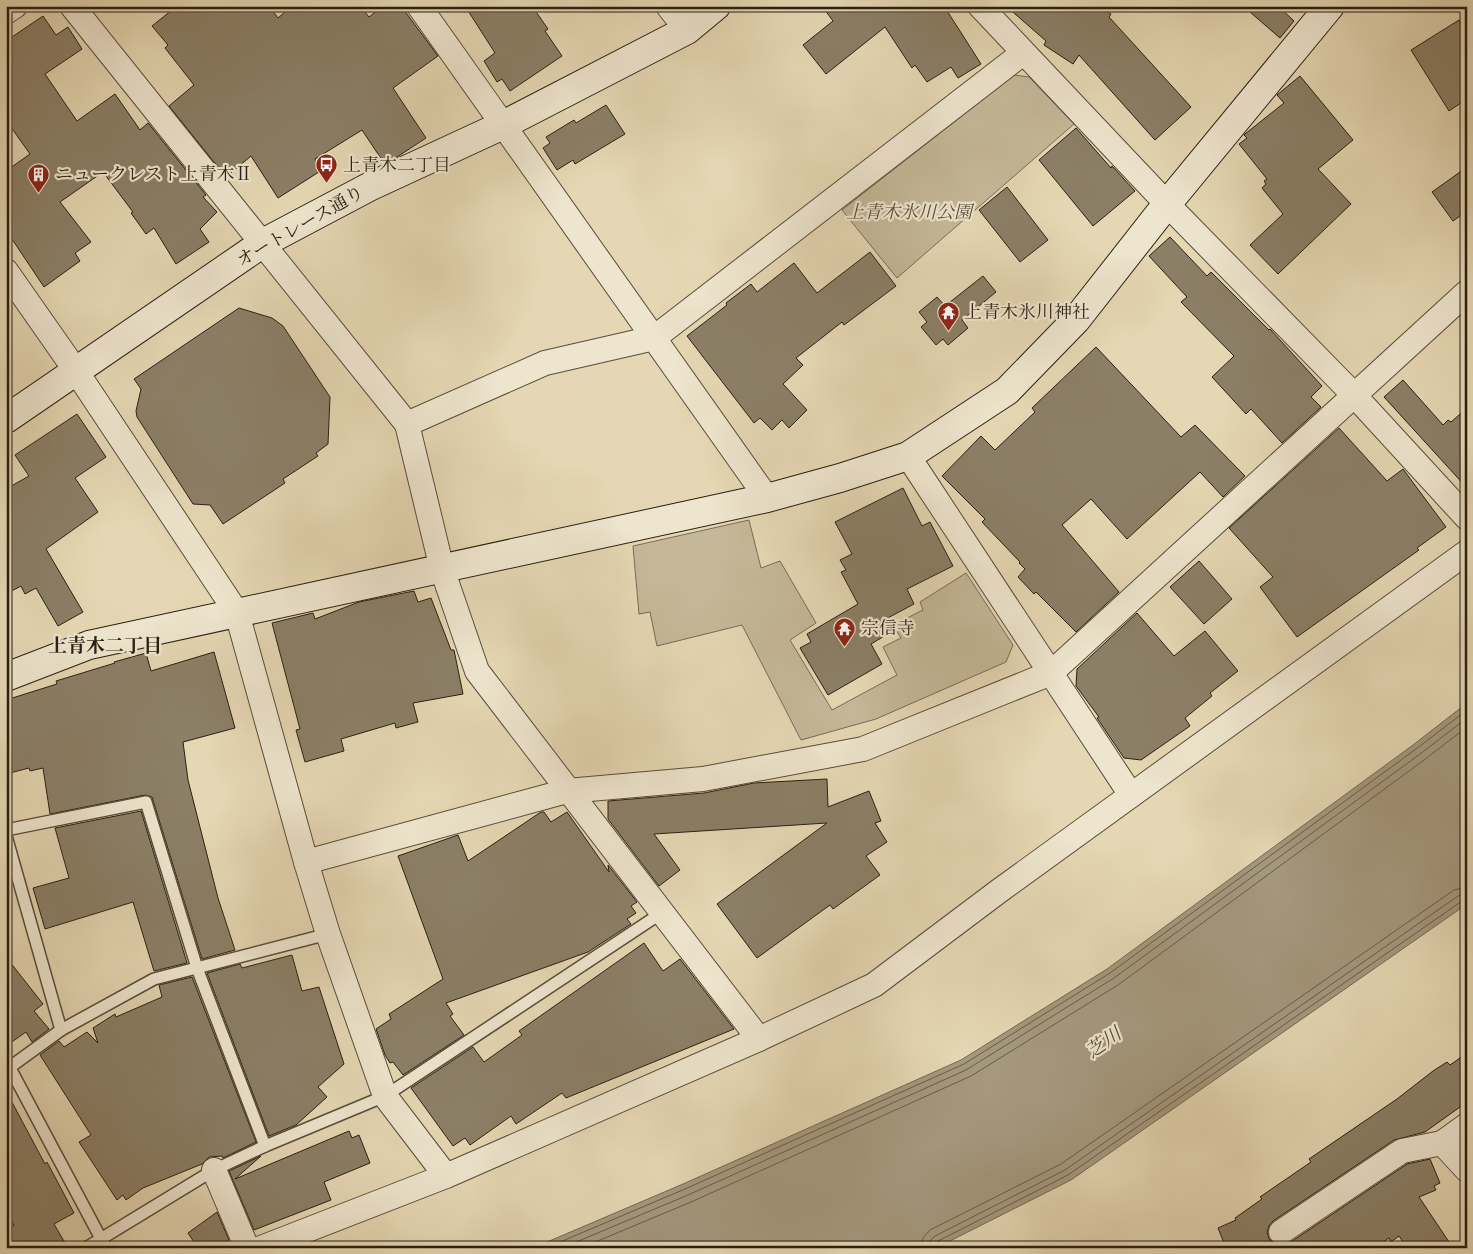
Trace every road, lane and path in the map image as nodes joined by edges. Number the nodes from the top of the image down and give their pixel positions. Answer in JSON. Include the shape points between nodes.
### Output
{"nodes":[{"id":1,"x":15,"y":6,"type":"edge"},
{"id":2,"x":72,"y":6,"type":"edge"},
{"id":3,"x":419,"y":6,"type":"edge"},
{"id":4,"x":668,"y":6,"type":"edge"},
{"id":5,"x":716,"y":6,"type":"edge"},
{"id":6,"x":980,"y":6,"type":"edge"},
{"id":7,"x":1330,"y":6,"type":"edge"},
{"id":8,"x":6,"y":12,"type":"edge"},
{"id":9,"x":687,"y":30,"type":"junction"},
{"id":10,"x":1023,"y":53,"type":"junction"},
{"id":11,"x":503,"y":124,"type":"junction"},
{"id":12,"x":1167,"y":204,"type":"junction"},
{"id":13,"x":263,"y":243,"type":"junction"},
{"id":14,"x":6,"y":271,"type":"edge"},
{"id":15,"x":1467,"y":292,"type":"edge"},
{"id":16,"x":654,"y":338,"type":"junction"},
{"id":17,"x":76,"y":371,"type":"junction"},
{"id":18,"x":1354,"y":395,"type":"junction"},
{"id":19,"x":6,"y":419,"type":"edge"},
{"id":20,"x":407,"y":424,"type":"junction"},
{"id":21,"x":908,"y":456,"type":"junction"},
{"id":22,"x":767,"y":498,"type":"junction"},
{"id":23,"x":1467,"y":518,"type":"edge"},
{"id":24,"x":1467,"y":552,"type":"edge"},
{"id":25,"x":442,"y":569,"type":"junction"},
{"id":26,"x":237,"y":613,"type":"junction"},
{"id":27,"x":1051,"y":673,"type":"junction"},
{"id":28,"x":6,"y":677,"type":"edge"},
{"id":29,"x":567,"y":791,"type":"junction"},
{"id":30,"x":1131,"y":795,"type":"junction"},
{"id":31,"x":6,"y":830,"type":"edge"},
{"id":32,"x":6,"y":836,"type":"edge"},
{"id":33,"x":306,"y":862,"type":"junction"},
{"id":34,"x":662,"y":912,"type":"junction"},
{"id":35,"x":328,"y":934,"type":"junction"},
{"id":36,"x":197,"y":968,"type":"junction"},
{"id":37,"x":61,"y":1030,"type":"junction"},
{"id":38,"x":758,"y":1039,"type":"junction"},
{"id":39,"x":8,"y":1069,"type":"edge"},
{"id":40,"x":385,"y":1096,"type":"junction"},
{"id":41,"x":1467,"y":1125,"type":"edge"},
{"id":42,"x":1442,"y":1143,"type":"junction"},
{"id":43,"x":265,"y":1146,"type":"junction"},
{"id":44,"x":214,"y":1170,"type":"junction"},
{"id":45,"x":1467,"y":1170,"type":"edge"},
{"id":46,"x":446,"y":1176,"type":"junction"},
{"id":47,"x":1281,"y":1232,"type":"dead end"},
{"id":48,"x":104,"y":1243,"type":"edge"},
{"id":49,"x":86,"y":1248,"type":"edge"},
{"id":50,"x":247,"y":1248,"type":"edge"},
{"id":51,"x":261,"y":1248,"type":"edge"}],
"edges":[{"from":1,"to":8,"type":"street"},
{"from":2,"to":13,"type":"street"},
{"from":3,"to":11,"type":"street"},
{"from":4,"to":9,"type":"street"},
{"from":5,"to":9,"type":"street","name":"オートレース通り"},
{"from":6,"to":10,"type":"street"},
{"from":7,"to":12,"type":"street"},
{"from":9,"to":11,"type":"street","name":"オートレース通り"},
{"from":10,"to":12,"type":"street"},
{"from":10,"to":16,"type":"street"},
{"from":11,"to":13,"type":"street","name":"オートレース通り","via":[[369,187]]},
{"from":11,"to":16,"type":"street"},
{"from":12,"to":18,"type":"street"},
{"from":12,"to":21,"type":"street","via":[[1076,320],[1006,391]]},
{"from":13,"to":17,"type":"street","name":"オートレース通り"},
{"from":13,"to":20,"type":"street"},
{"from":14,"to":17,"type":"street"},
{"from":15,"to":18,"type":"street"},
{"from":16,"to":20,"type":"street","via":[[544,363]]},
{"from":16,"to":22,"type":"street"},
{"from":17,"to":19,"type":"street","name":"オートレース通り"},
{"from":17,"to":26,"type":"street"},
{"from":18,"to":23,"type":"street"},
{"from":18,"to":27,"type":"street"},
{"from":20,"to":25,"type":"street"},
{"from":21,"to":22,"type":"street"},
{"from":21,"to":27,"type":"street"},
{"from":22,"to":25,"type":"street"},
{"from":24,"to":30,"type":"street"},
{"from":25,"to":26,"type":"street"},
{"from":25,"to":29,"type":"street","via":[[477,671]]},
{"from":26,"to":28,"type":"street","via":[[89,645]]},
{"from":26,"to":33,"type":"street"},
{"from":27,"to":29,"type":"street","via":[[863,749],[703,778]]},
{"from":27,"to":30,"type":"street"},
{"from":29,"to":33,"type":"street"},
{"from":29,"to":34,"type":"street"},
{"from":30,"to":38,"type":"street","via":[[874,985]]},
{"from":31,"to":36,"type":"lane","via":[[146,802]]},
{"from":32,"to":37,"type":"lane"},
{"from":33,"to":35,"type":"street"},
{"from":34,"to":38,"type":"street"},
{"from":34,"to":40,"type":"lane"},
{"from":35,"to":36,"type":"lane"},
{"from":35,"to":40,"type":"street"},
{"from":36,"to":37,"type":"lane","via":[[154,979]]},
{"from":36,"to":43,"type":"lane"},
{"from":37,"to":39,"type":"lane"},
{"from":38,"to":46,"type":"street"},
{"from":39,"to":48,"type":"lane"},
{"from":40,"to":43,"type":"lane"},
{"from":40,"to":46,"type":"street"},
{"from":41,"to":42,"type":"street"},
{"from":42,"to":45,"type":"street"},
{"from":42,"to":47,"type":"street","via":[[1402,1151]]},
{"from":43,"to":44,"type":"lane"},
{"from":44,"to":48,"type":"lane"},
{"from":44,"to":50,"type":"street"},
{"from":46,"to":51,"type":"street"},
{"from":48,"to":49,"type":"lane"}]}
